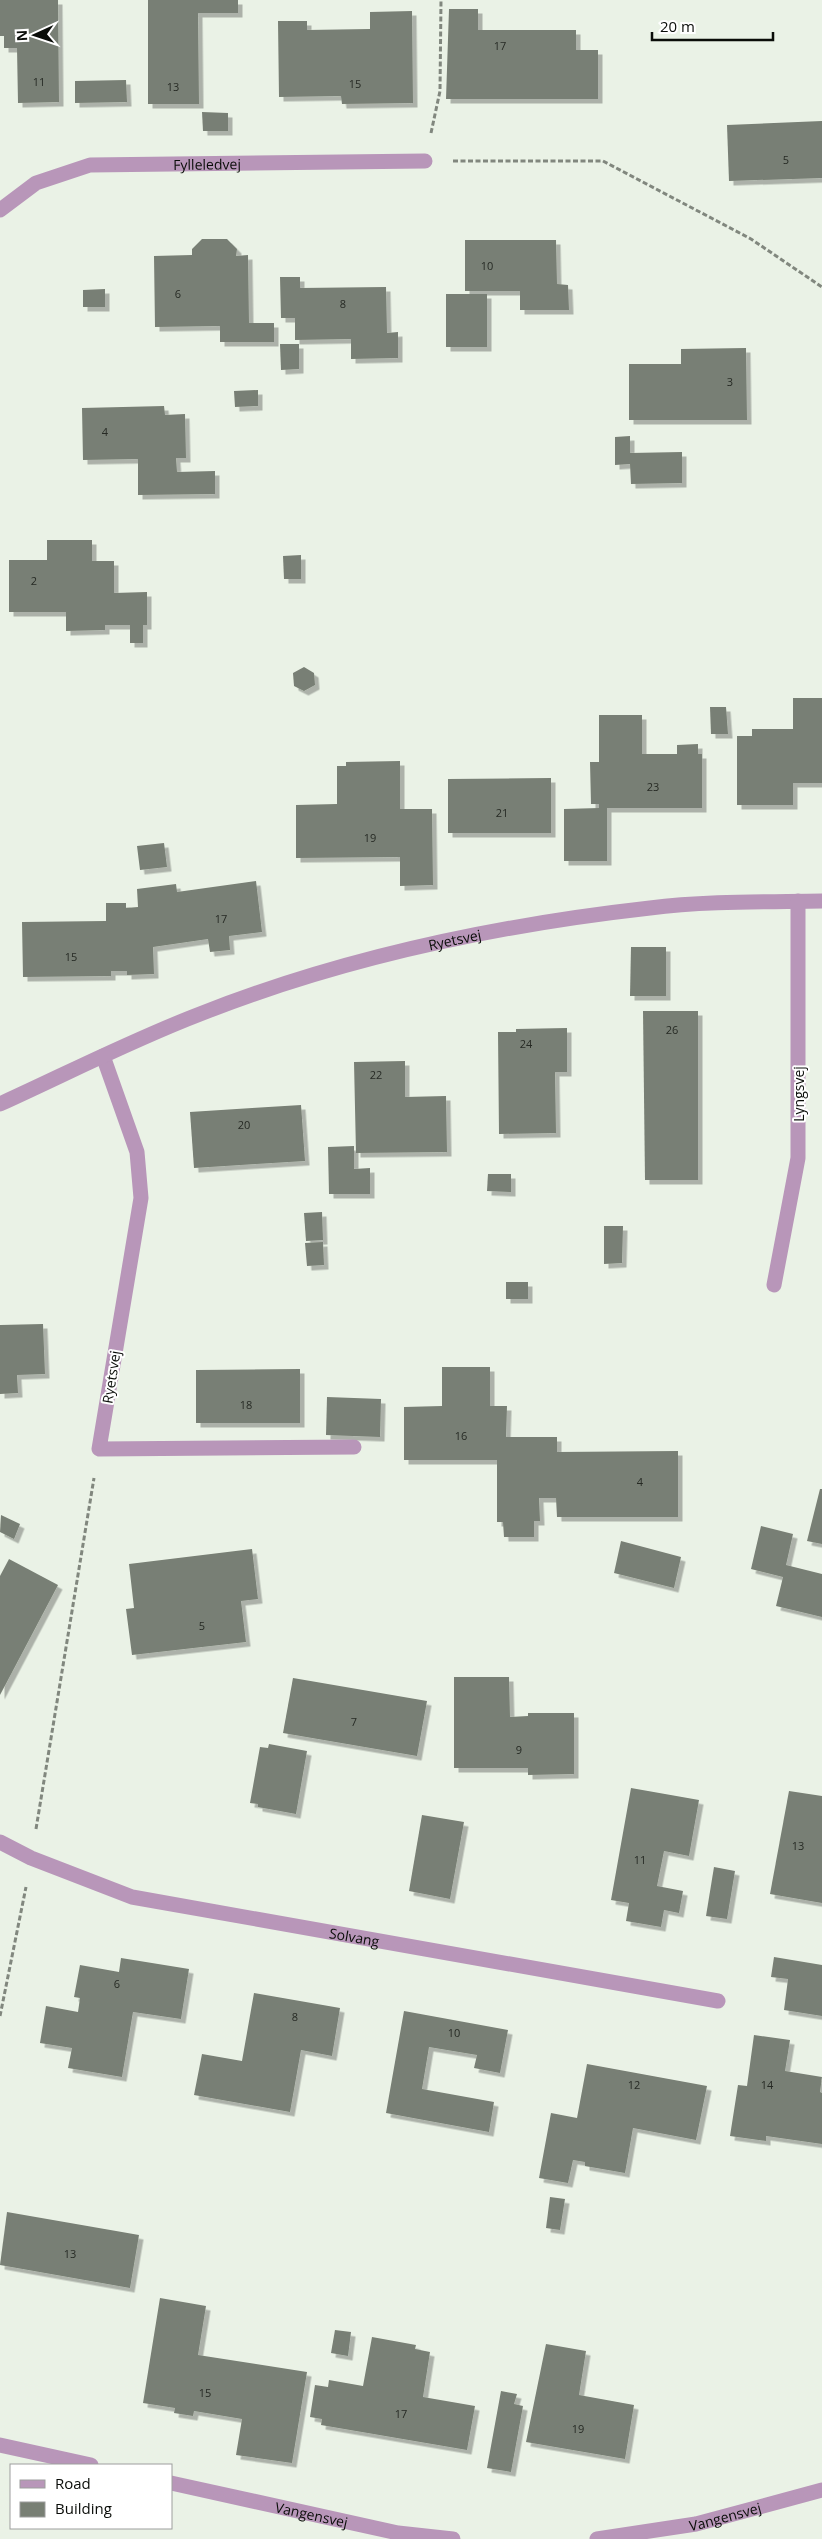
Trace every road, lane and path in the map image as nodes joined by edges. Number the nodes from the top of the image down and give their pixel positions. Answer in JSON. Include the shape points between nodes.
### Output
{"nodes":[{"id":1,"x":441,"y":0,"type":"edge"},
{"id":2,"x":425,"y":161,"type":"junction"},
{"id":3,"x":0,"y":210,"type":"edge"},
{"id":4,"x":822,"y":287,"type":"edge"},
{"id":5,"x":798,"y":901,"type":"junction"},
{"id":6,"x":822,"y":901,"type":"edge"},
{"id":7,"x":103,"y":1056,"type":"junction"},
{"id":8,"x":0,"y":1104,"type":"edge"},
{"id":9,"x":774,"y":1285,"type":"dead end"},
{"id":10,"x":354,"y":1447,"type":"dead end"},
{"id":11,"x":99,"y":1449,"type":"junction"},
{"id":12,"x":0,"y":1842,"type":"edge"},
{"id":13,"x":31,"y":1858,"type":"junction"},
{"id":14,"x":718,"y":2001,"type":"dead end"},
{"id":15,"x":0,"y":2016,"type":"edge"},
{"id":16,"x":0,"y":2445,"type":"edge"},
{"id":17,"x":86,"y":2464,"type":"edge"},
{"id":18,"x":172,"y":2483,"type":"edge"},
{"id":19,"x":822,"y":2490,"type":"edge"},
{"id":20,"x":453,"y":2539,"type":"edge"},
{"id":21,"x":597,"y":2539,"type":"edge"}],
"edges":[{"from":1,"to":2,"type":"path","via":[[440,91]]},
{"from":2,"to":3,"type":"street","name":"Fylleledvej","via":[[90,165],[36,183]]},
{"from":2,"to":4,"type":"path","via":[[603,161],[751,239]]},
{"from":5,"to":6,"type":"street","name":"Ryetsvej"},
{"from":5,"to":7,"type":"street","name":"Ryetsvej","via":[[652,907],[520,927],[403,951],[297,980],[208,1011]]},
{"from":5,"to":9,"type":"street","name":"Lyngsvej","via":[[798,1158]]},
{"from":7,"to":8,"type":"street","name":"Ryetsvej"},
{"from":7,"to":11,"type":"street","name":"Ryetsvej","via":[[137,1152],[140,1198]]},
{"from":10,"to":11,"type":"street"},
{"from":11,"to":13,"type":"path"},
{"from":12,"to":13,"type":"street","name":"Solvang"},
{"from":13,"to":14,"type":"street","name":"Solvang","via":[[132,1898]]},
{"from":13,"to":15,"type":"path"},
{"from":16,"to":17,"type":"street"},
{"from":18,"to":20,"type":"street","name":"Vangensvej","via":[[398,2532]]},
{"from":19,"to":21,"type":"street","name":"Vangensvej","via":[[696,2524]]}]}
